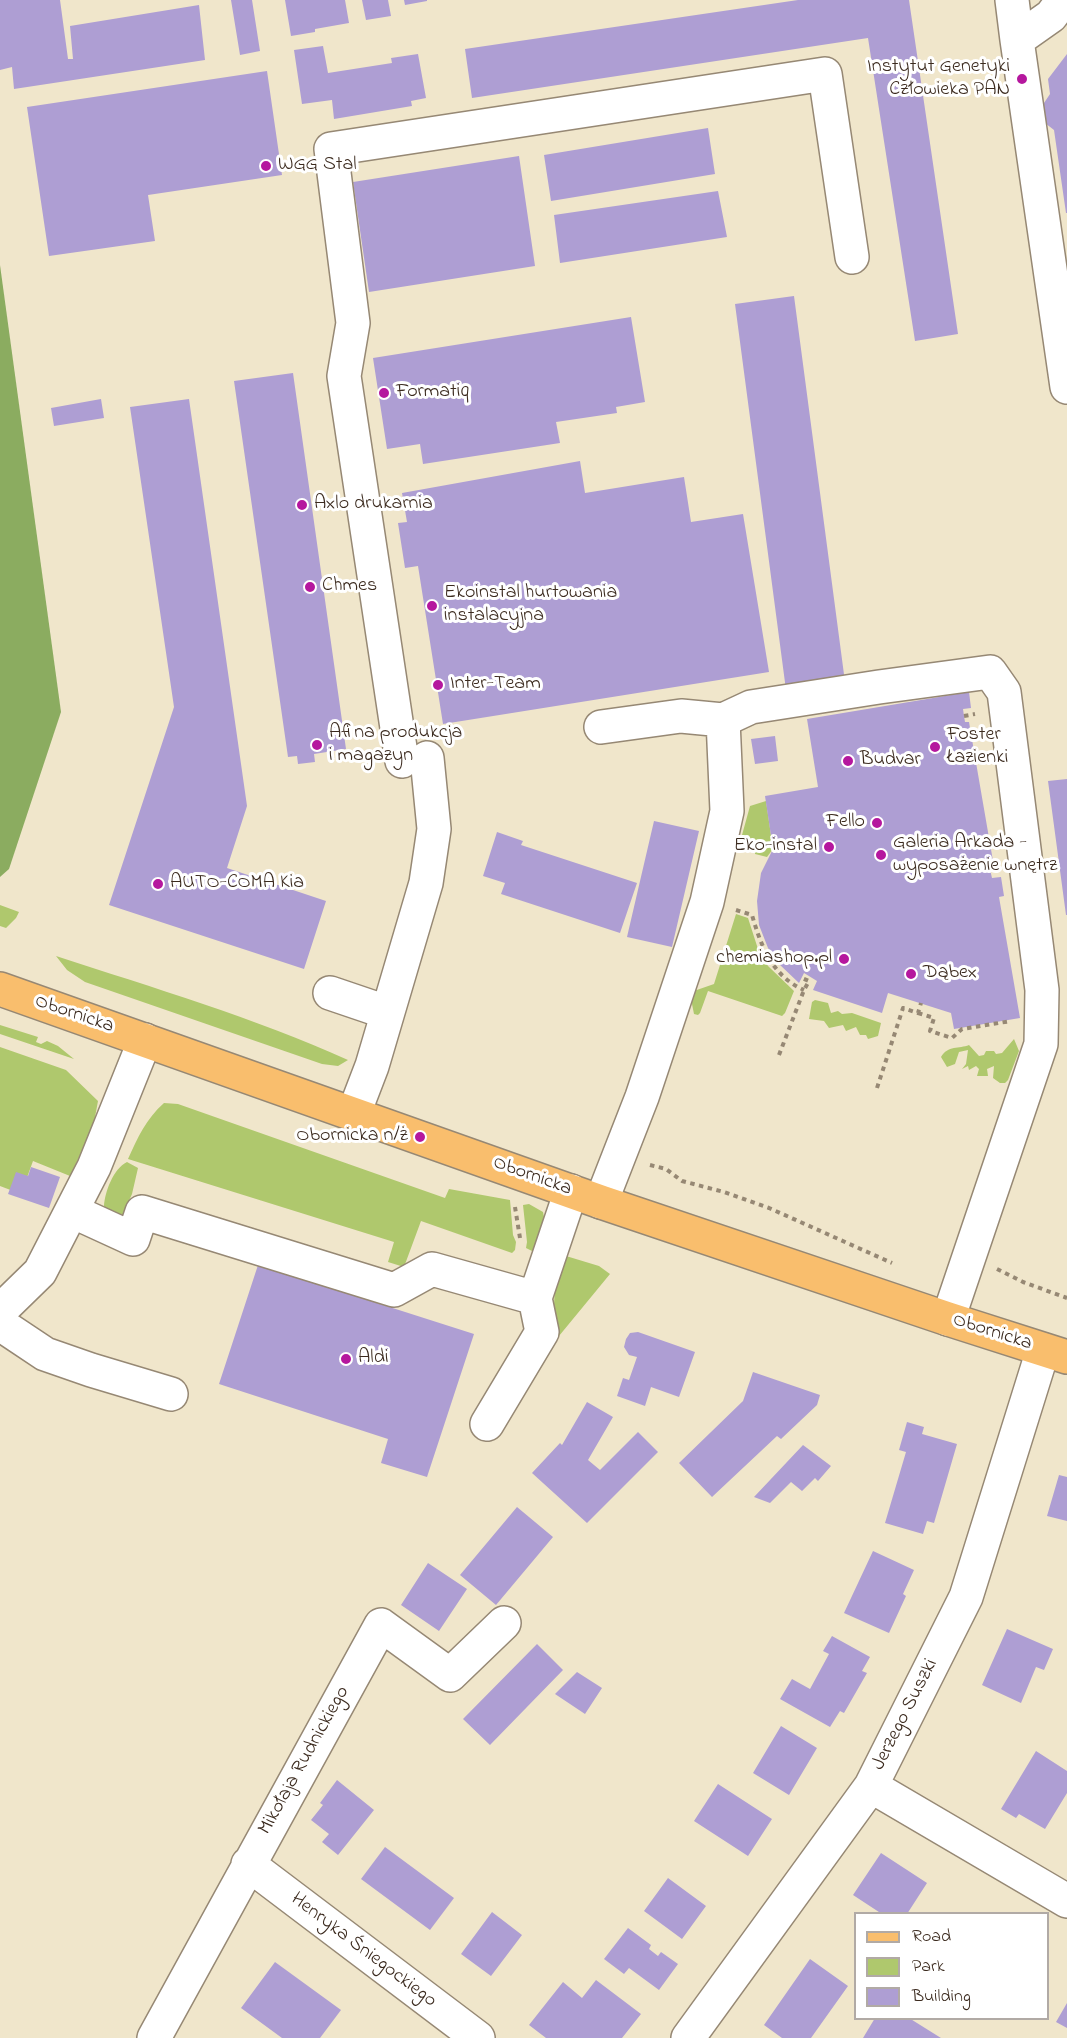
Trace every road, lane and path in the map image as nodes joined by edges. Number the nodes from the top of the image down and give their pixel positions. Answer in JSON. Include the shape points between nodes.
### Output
{"nodes":[{"id":1,"x":1012,"y":0,"type":"edge"},
{"id":2,"x":1063,"y":0,"type":"edge"},
{"id":3,"x":1017,"y":40,"type":"junction"},
{"id":4,"x":852,"y":257,"type":"dead end"},
{"id":5,"x":1067,"y":387,"type":"edge"},
{"id":6,"x":723,"y":720,"type":"junction"},
{"id":7,"x":601,"y":727,"type":"dead end"},
{"id":8,"x":707,"y":902,"type":"junction"},
{"id":9,"x":802,"y":978,"type":"dead end"},
{"id":10,"x":0,"y":989,"type":"edge"},
{"id":11,"x":804,"y":990,"type":"junction"},
{"id":12,"x":330,"y":993,"type":"dead end"},
{"id":13,"x":921,"y":1003,"type":"dead end"},
{"id":14,"x":386,"y":1012,"type":"junction"},
{"id":15,"x":918,"y":1013,"type":"junction"},
{"id":16,"x":1015,"y":1020,"type":"dead end"},
{"id":17,"x":145,"y":1040,"type":"junction"},
{"id":18,"x":779,"y":1055,"type":"dead end"},
{"id":19,"x":877,"y":1088,"type":"dead end"},
{"id":20,"x":354,"y":1113,"type":"junction"},
{"id":21,"x":644,"y":1163,"type":"dead end"},
{"id":22,"x":571,"y":1191,"type":"junction"},
{"id":23,"x":601,"y":1202,"type":"junction"},
{"id":24,"x":72,"y":1211,"type":"junction"},
{"id":25,"x":966,"y":1265,"type":"junction"},
{"id":26,"x":902,"y":1268,"type":"dead end"},
{"id":27,"x":535,"y":1298,"type":"junction"},
{"id":28,"x":1067,"y":1298,"type":"edge"},
{"id":29,"x":0,"y":1311,"type":"edge"},
{"id":30,"x":948,"y":1319,"type":"junction"},
{"id":31,"x":0,"y":1324,"type":"edge"},
{"id":32,"x":1055,"y":1353,"type":"edge"},
{"id":33,"x":171,"y":1394,"type":"dead end"},
{"id":34,"x":487,"y":1424,"type":"dead end"},
{"id":35,"x":504,"y":1623,"type":"dead end"},
{"id":36,"x":870,"y":1786,"type":"junction"},
{"id":37,"x":248,"y":1864,"type":"junction"},
{"id":38,"x":1067,"y":1901,"type":"edge"},
{"id":39,"x":154,"y":2038,"type":"edge"},
{"id":40,"x":478,"y":2038,"type":"edge"},
{"id":41,"x":688,"y":2038,"type":"edge"}],
"edges":[{"from":1,"to":3,"type":"street"},
{"from":2,"to":3,"type":"street","via":[[1051,16]]},
{"from":3,"to":5,"type":"street"},
{"from":4,"to":14,"type":"street","via":[[825,74],[331,149],[353,323],[344,376],[415,759],[434,829],[426,883]]},
{"from":6,"to":7,"type":"street","via":[[681,716]]},
{"from":6,"to":8,"type":"street","via":[[727,811]]},
{"from":6,"to":25,"type":"street","via":[[751,707],[990,672],[1004,692],[1042,990],[1041,1044]]},
{"from":8,"to":11,"type":"path","via":[[752,915],[766,956],[776,969]]},
{"from":8,"to":23,"type":"street","via":[[642,1096]]},
{"from":9,"to":11,"type":"path","via":[[809,981]]},
{"from":10,"to":17,"type":"main road","name":"Obornicka"},
{"from":11,"to":18,"type":"path"},
{"from":12,"to":14,"type":"street"},
{"from":13,"to":15,"type":"path"},
{"from":14,"to":20,"type":"street"},
{"from":15,"to":16,"type":"path","via":[[934,1018],[930,1031],[952,1038],[962,1029]]},
{"from":15,"to":19,"type":"path","via":[[903,1008]]},
{"from":17,"to":20,"type":"main road","name":"Obornicka"},
{"from":17,"to":24,"type":"street"},
{"from":20,"to":22,"type":"main road","name":"Obornicka"},
{"from":21,"to":26,"type":"path","via":[[666,1169],[682,1181],[769,1208]]},
{"from":22,"to":23,"type":"main road","name":"Obornicka"},
{"from":22,"to":27,"type":"street"},
{"from":23,"to":30,"type":"main road","name":"Obornicka"},
{"from":24,"to":27,"type":"street","via":[[133,1239],[142,1212],[394,1290],[432,1269]]},
{"from":24,"to":29,"type":"street","via":[[40,1272]]},
{"from":25,"to":28,"type":"path","via":[[984,1262]]},
{"from":25,"to":30,"type":"street"},
{"from":27,"to":34,"type":"street","via":[[542,1332]]},
{"from":30,"to":32,"type":"main road","name":"Obornicka"},
{"from":31,"to":33,"type":"street","via":[[45,1354]]},
{"from":32,"to":36,"type":"street","name":"Jerzego Suszki","via":[[966,1597]]},
{"from":35,"to":37,"type":"street","name":"Mikołaja Rudnickiego","via":[[450,1675],[381,1625]]},
{"from":36,"to":38,"type":"street"},
{"from":36,"to":41,"type":"street","name":"Jerzego Suszki"},
{"from":37,"to":39,"type":"street","name":"Mikołaja Rudnickiego"},
{"from":37,"to":40,"type":"street","name":"Henryka Śniegockiego"}]}
